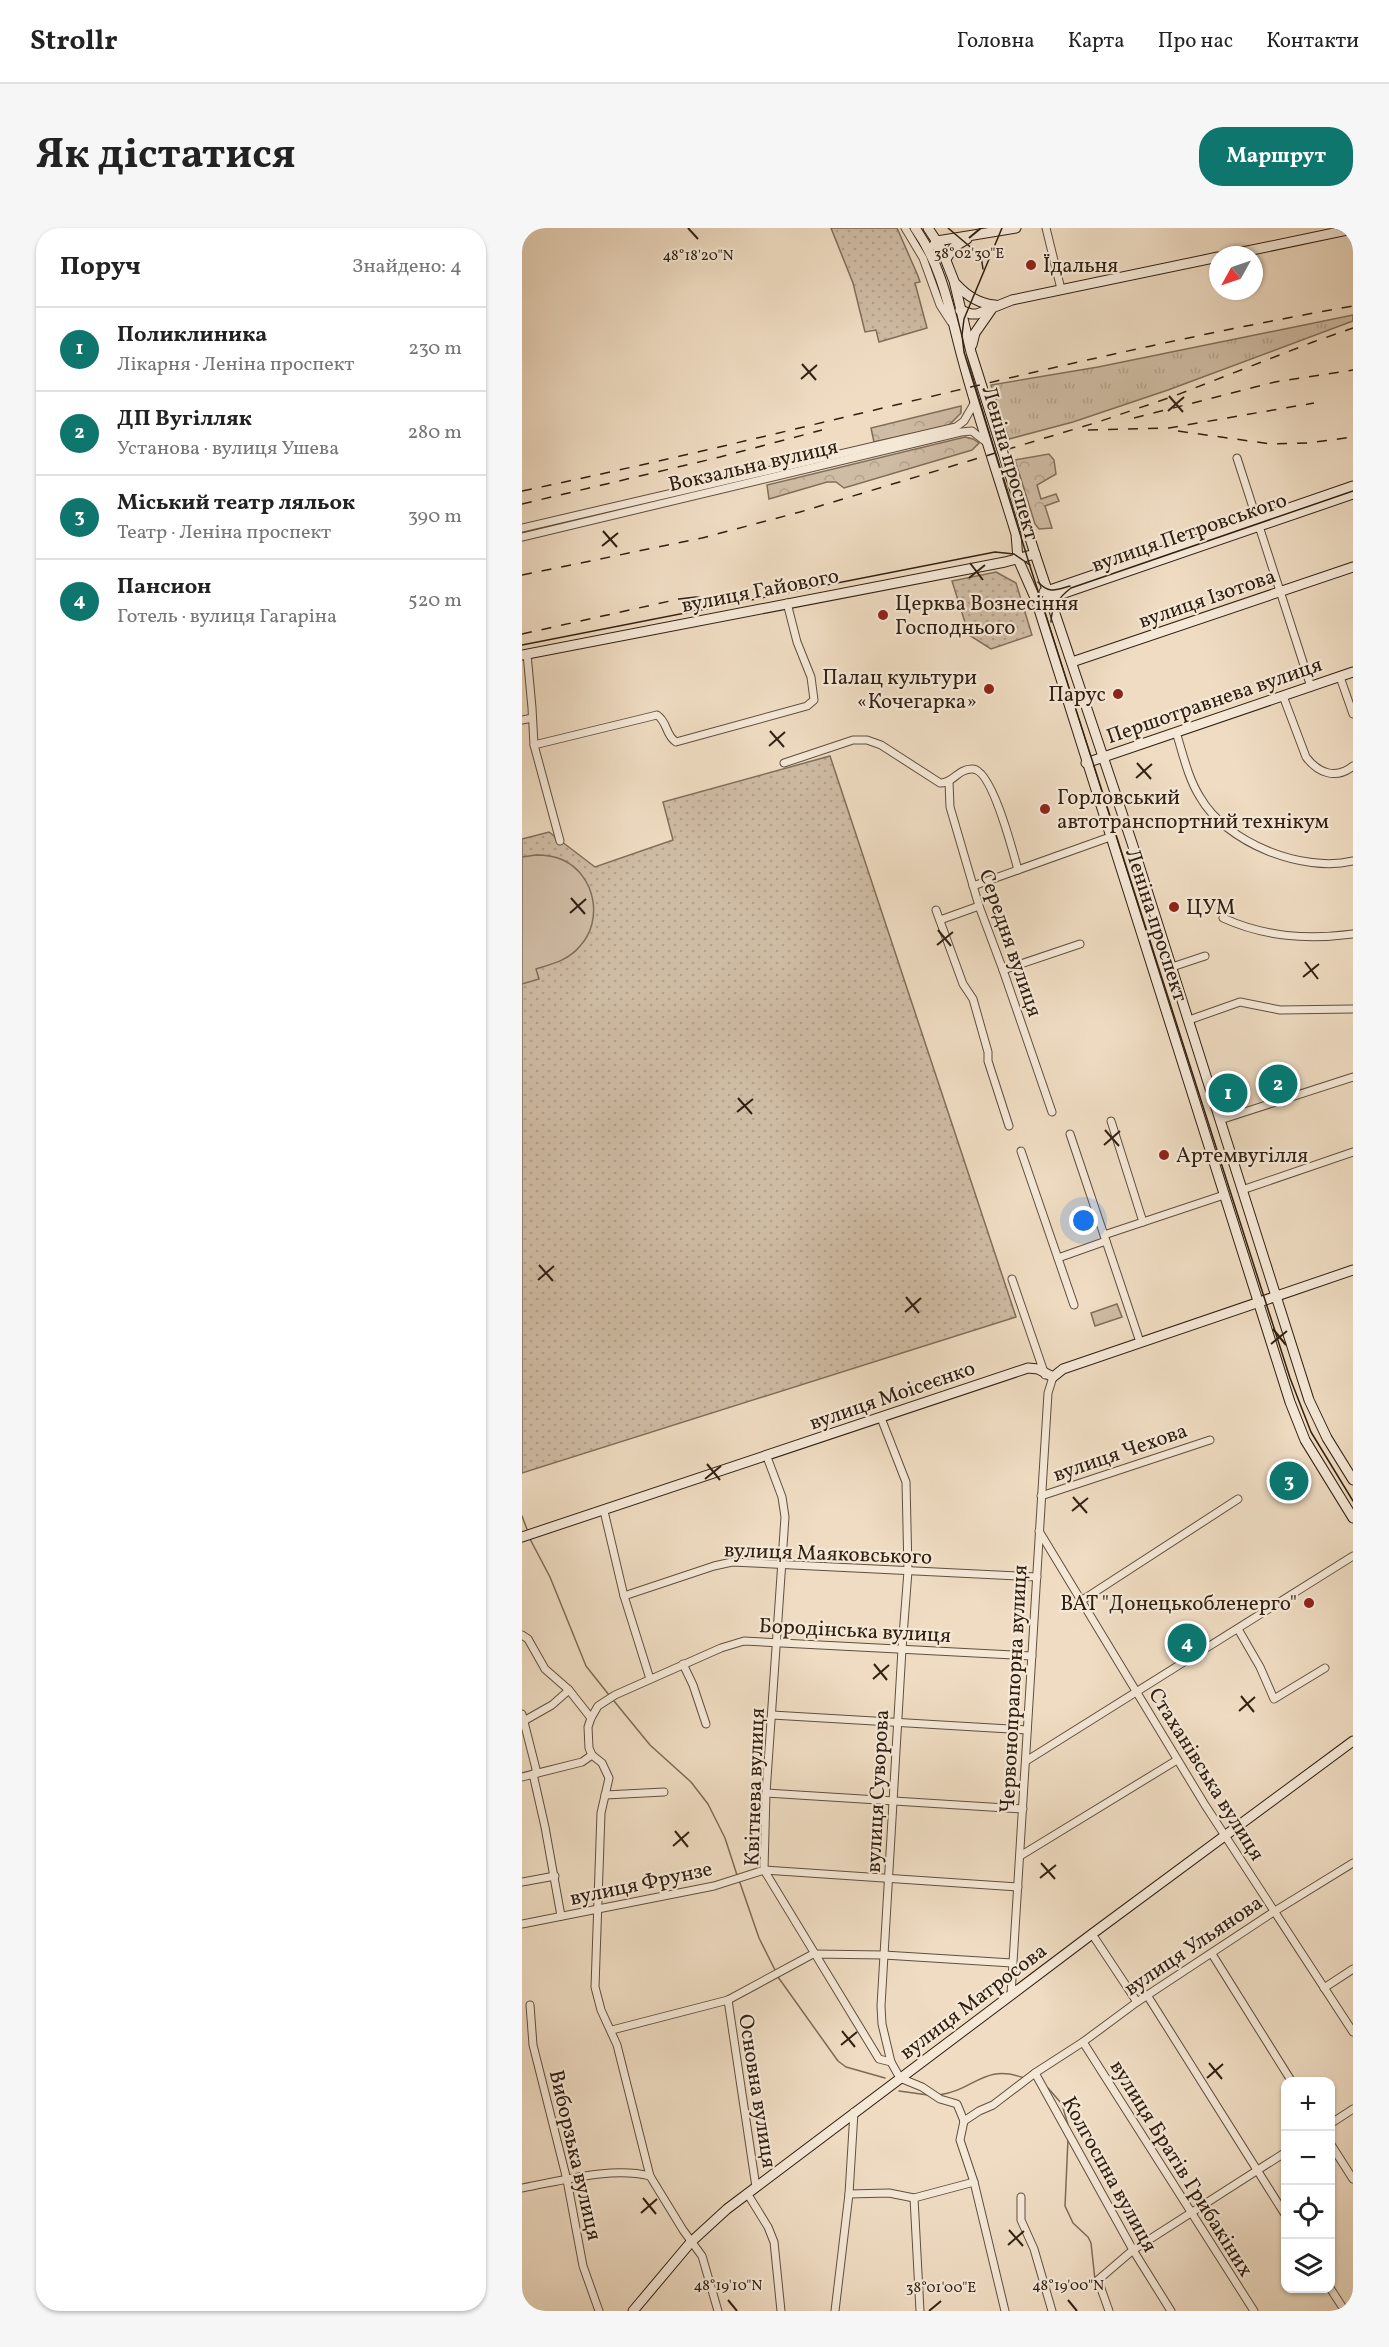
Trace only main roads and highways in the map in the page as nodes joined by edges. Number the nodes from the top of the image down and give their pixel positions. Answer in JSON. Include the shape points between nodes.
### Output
{"nodes":[{"id":1,"x":915,"y":228,"type":"edge"},
{"id":2,"x":928,"y":228,"type":"edge"},
{"id":3,"x":934,"y":228,"type":"edge"},
{"id":4,"x":1016,"y":228,"type":"edge"},
{"id":5,"x":1353,"y":229,"type":"edge"},
{"id":6,"x":980,"y":232,"type":"edge"},
{"id":7,"x":957,"y":238,"type":"junction"},
{"id":8,"x":937,"y":241,"type":"junction"},
{"id":9,"x":1263,"y":248,"type":"edge"},
{"id":10,"x":932,"y":256,"type":"junction"},
{"id":11,"x":946,"y":259,"type":"junction"},
{"id":12,"x":1209,"y":259,"type":"edge"},
{"id":13,"x":954,"y":281,"type":"junction"},
{"id":14,"x":947,"y":298,"type":"junction"},
{"id":15,"x":982,"y":303,"type":"junction"},
{"id":16,"x":997,"y":305,"type":"junction"},
{"id":17,"x":963,"y":312,"type":"junction"},
{"id":18,"x":956,"y":329,"type":"junction"},
{"id":19,"x":971,"y":352,"type":"junction"},
{"id":20,"x":1353,"y":486,"type":"edge"},
{"id":21,"x":1353,"y":494,"type":"edge"},
{"id":22,"x":1257,"y":523,"type":"junction"},
{"id":23,"x":1035,"y":554,"type":"junction"},
{"id":24,"x":1018,"y":555,"type":"junction"},
{"id":25,"x":1005,"y":562,"type":"junction"},
{"id":26,"x":1353,"y":567,"type":"edge"},
{"id":27,"x":1028,"y":577,"type":"junction"},
{"id":28,"x":1048,"y":594,"type":"junction"},
{"id":29,"x":1036,"y":600,"type":"junction"},
{"id":30,"x":524,"y":654,"type":"edge"},
{"id":31,"x":1072,"y":662,"type":"junction"},
{"id":32,"x":1353,"y":672,"type":"edge"},
{"id":33,"x":1102,"y":756,"type":"junction"},
{"id":34,"x":1086,"y":763,"type":"junction"},
{"id":35,"x":1353,"y":1270,"type":"edge"},
{"id":36,"x":1276,"y":1298,"type":"junction"},
{"id":37,"x":1259,"y":1304,"type":"junction"},
{"id":38,"x":1353,"y":1480,"type":"edge"},
{"id":39,"x":1353,"y":1518,"type":"edge"},
{"id":40,"x":527,"y":1536,"type":"edge"},
{"id":41,"x":1353,"y":1741,"type":"edge"},
{"id":42,"x":635,"y":2310,"type":"edge"}],
"edges":[{"from":1,"to":10,"type":"main road","name":"Леніна проспект"},
{"from":2,"to":8,"type":"main road","name":"Леніна проспект"},
{"from":3,"to":7,"type":"main road"},
{"from":4,"to":6,"type":"main road"},
{"from":5,"to":9,"type":"main road"},
{"from":6,"to":7,"type":"main road"},
{"from":6,"to":11,"type":"main road","via":[[954,247]]},
{"from":7,"to":8,"type":"main road"},
{"from":8,"to":10,"type":"main road"},
{"from":8,"to":11,"type":"main road","name":"Леніна проспект"},
{"from":10,"to":14,"type":"main road","name":"Леніна проспект"},
{"from":11,"to":13,"type":"main road","name":"Леніна проспект"},
{"from":12,"to":16,"type":"main road"},
{"from":13,"to":15,"type":"main road","via":[[963,292]]},
{"from":13,"to":17,"type":"main road","name":"Леніна проспект"},
{"from":14,"to":17,"type":"main road"},
{"from":14,"to":18,"type":"main road","name":"Леніна проспект"},
{"from":15,"to":16,"type":"main road"},
{"from":15,"to":17,"type":"main road"},
{"from":16,"to":17,"type":"main road","via":[[977,314]]},
{"from":16,"to":19,"type":"main road","via":[[975,333]]},
{"from":17,"to":18,"type":"main road"},
{"from":17,"to":19,"type":"main road","name":"Леніна проспект"},
{"from":18,"to":24,"type":"main road","name":"Леніна проспект","via":[[1016,534]]},
{"from":19,"to":23,"type":"main road","name":"Леніна проспект"},
{"from":20,"to":22,"type":"main road","name":"вулиця Петровського"},
{"from":21,"to":22,"type":"main road","name":"вулиця Петровського"},
{"from":22,"to":28,"type":"main road","name":"вулиця Петровського"},
{"from":23,"to":24,"type":"main road"},
{"from":23,"to":28,"type":"main road","name":"Леніна проспект"},
{"from":24,"to":25,"type":"main road"},
{"from":24,"to":27,"type":"main road","name":"Леніна проспект"},
{"from":25,"to":27,"type":"main road","via":[[1017,564]]},
{"from":25,"to":30,"type":"main road","name":"вулиця Гайового"},
{"from":26,"to":31,"type":"main road","name":"вулиця Ізотова"},
{"from":27,"to":29,"type":"main road","name":"Леніна проспект"},
{"from":28,"to":29,"type":"main road","name":"вулиця Петровського","via":[[1041,601]]},
{"from":28,"to":31,"type":"main road","name":"Леніна проспект"},
{"from":29,"to":34,"type":"main road","name":"Леніна проспект"},
{"from":31,"to":33,"type":"main road","name":"Леніна проспект"},
{"from":32,"to":33,"type":"main road","name":"Першотравнева вулиця"},
{"from":33,"to":34,"type":"main road","name":"Першотравнева вулиця"},
{"from":33,"to":36,"type":"main road","name":"Леніна проспект"},
{"from":34,"to":37,"type":"main road","name":"Леніна проспект"},
{"from":35,"to":36,"type":"main road","name":"вулиця Моісеєнко"},
{"from":36,"to":37,"type":"main road","name":"вулиця Моісеєнко"},
{"from":36,"to":38,"type":"main road","name":"Леніна проспект","via":[[1314,1413]]},
{"from":37,"to":39,"type":"main road","name":"Леніна проспект","via":[[1300,1430]]},
{"from":37,"to":40,"type":"main road","name":"вулиця Моісеєнко","via":[[1140,1342],[1048,1378],[1028,1368]]},
{"from":41,"to":42,"type":"main road","name":"вулиця Матросова","via":[[716,2217]]}]}
